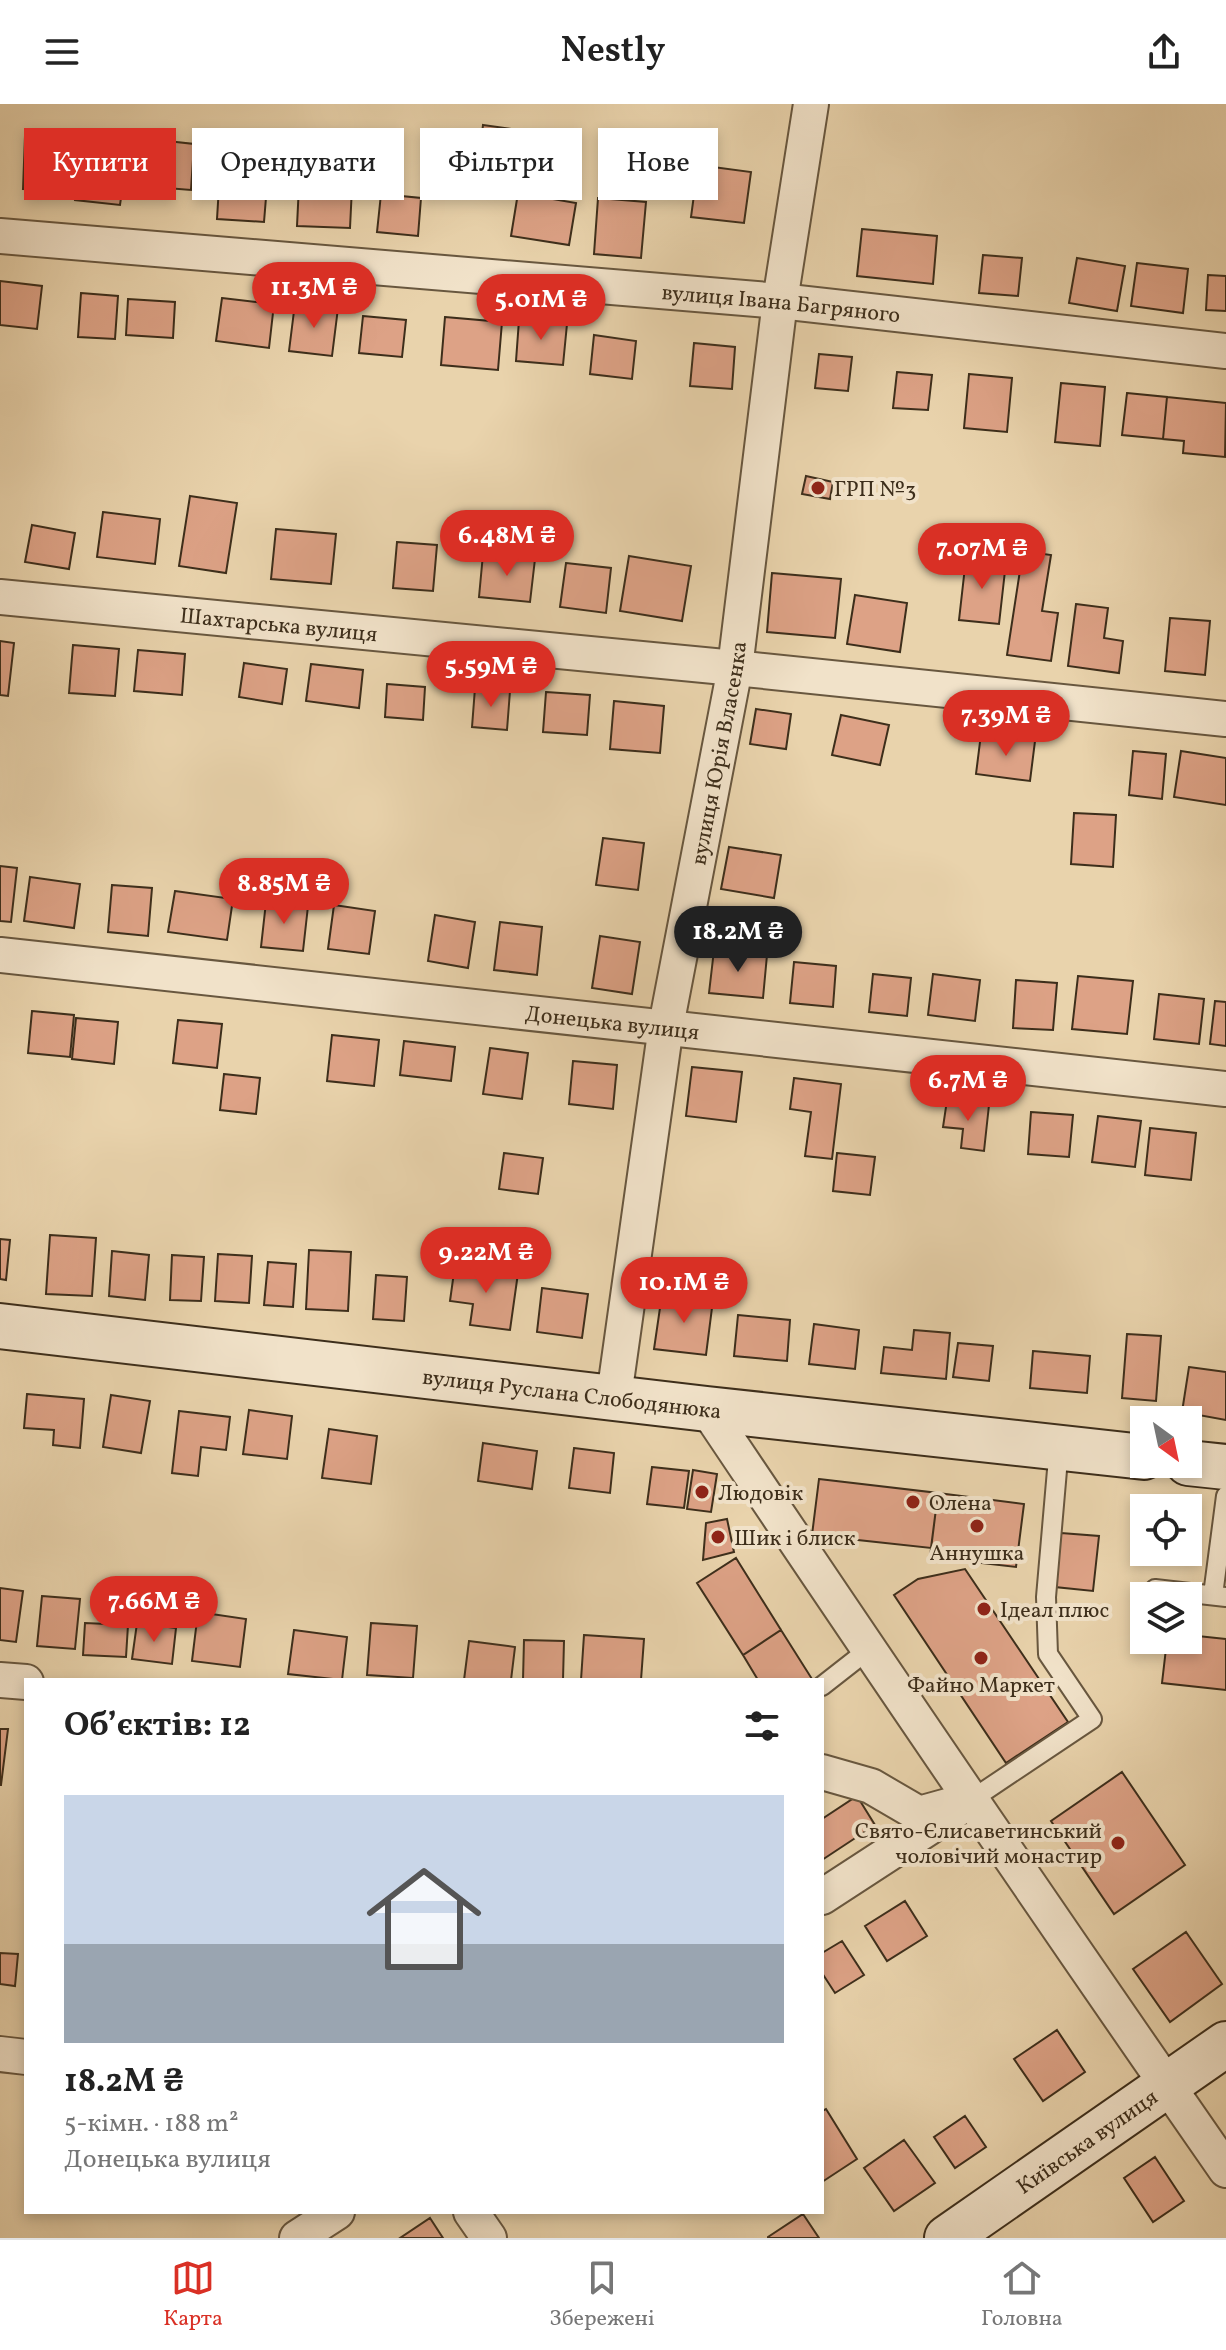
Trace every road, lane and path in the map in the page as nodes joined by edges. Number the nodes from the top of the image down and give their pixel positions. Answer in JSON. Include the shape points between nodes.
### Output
{"nodes":[{"id":1,"x":811,"y":104,"type":"edge"},
{"id":2,"x":0,"y":236,"type":"edge"},
{"id":3,"x":780,"y":301,"type":"junction"},
{"id":4,"x":1226,"y":351,"type":"edge"},
{"id":5,"x":0,"y":597,"type":"edge"},
{"id":6,"x":735,"y":668,"type":"junction"},
{"id":7,"x":1226,"y":719,"type":"edge"},
{"id":8,"x":0,"y":955,"type":"edge"},
{"id":9,"x":666,"y":1026,"type":"junction"},
{"id":10,"x":1226,"y":1089,"type":"edge"},
{"id":11,"x":0,"y":1326,"type":"edge"},
{"id":12,"x":612,"y":1398,"type":"junction"},
{"id":13,"x":707,"y":1409,"type":"junction"},
{"id":14,"x":1059,"y":1447,"type":"junction"},
{"id":15,"x":1130,"y":1455,"type":"edge"},
{"id":16,"x":1202,"y":1464,"type":"edge"},
{"id":17,"x":1226,"y":1467,"type":"edge"},
{"id":18,"x":1226,"y":1496,"type":"edge"},
{"id":19,"x":1220,"y":1596,"type":"edge"},
{"id":20,"x":868,"y":1650,"type":"junction"},
{"id":21,"x":0,"y":1680,"type":"edge"},
{"id":22,"x":24,"y":1682,"type":"edge"},
{"id":23,"x":824,"y":1684,"type":"edge"},
{"id":24,"x":824,"y":1773,"type":"edge"},
{"id":25,"x":971,"y":1800,"type":"junction"},
{"id":26,"x":824,"y":1896,"type":"edge"},
{"id":27,"x":1226,"y":2044,"type":"edge"},
{"id":28,"x":0,"y":2054,"type":"edge"},
{"id":29,"x":24,"y":2057,"type":"edge"},
{"id":30,"x":1166,"y":2085,"type":"junction"},
{"id":31,"x":1226,"y":2170,"type":"edge"},
{"id":32,"x":334,"y":2214,"type":"edge"},
{"id":33,"x":472,"y":2214,"type":"edge"},
{"id":34,"x":297,"y":2238,"type":"edge"},
{"id":35,"x":489,"y":2238,"type":"edge"},
{"id":36,"x":947,"y":2238,"type":"edge"}],
"edges":[{"from":1,"to":3,"type":"street","name":"вулиця Юрія Власенка"},
{"from":2,"to":3,"type":"street","name":"вулиця Івана Багряного"},
{"from":3,"to":4,"type":"street","name":"вулиця Івана Багряного"},
{"from":3,"to":6,"type":"street","name":"вулиця Юрія Власенка"},
{"from":5,"to":6,"type":"street","name":"Шахтарська вулиця"},
{"from":6,"to":7,"type":"street","name":"Шахтарська вулиця"},
{"from":6,"to":9,"type":"street","name":"вулиця Юрія Власенка"},
{"from":8,"to":9,"type":"street","name":"Донецька вулиця"},
{"from":9,"to":10,"type":"street","name":"Донецька вулиця"},
{"from":9,"to":12,"type":"street","name":"вулиця Юрія Власенка"},
{"from":11,"to":12,"type":"main road","name":"вулиця Руслана Слободянюка"},
{"from":12,"to":13,"type":"main road","name":"вулиця Руслана Слободянюка"},
{"from":13,"to":14,"type":"main road","name":"вулиця Руслана Слободянюка"},
{"from":13,"to":20,"type":"street"},
{"from":14,"to":15,"type":"main road","name":"вулиця Руслана Слободянюка"},
{"from":14,"to":25,"type":"lane","via":[[1046,1597],[1048,1654],[1092,1719]]},
{"from":16,"to":17,"type":"main road"},
{"from":18,"to":19,"type":"lane"},
{"from":20,"to":23,"type":"lane"},
{"from":20,"to":25,"type":"street"},
{"from":21,"to":22,"type":"street"},
{"from":24,"to":25,"type":"street","via":[[871,1786],[919,1814]]},
{"from":25,"to":26,"type":"street"},
{"from":25,"to":30,"type":"street"},
{"from":27,"to":30,"type":"main road","name":"Київська вулиця"},
{"from":28,"to":29,"type":"street"},
{"from":30,"to":31,"type":"street"},
{"from":30,"to":36,"type":"main road","name":"Київська вулиця"},
{"from":32,"to":34,"type":"street"},
{"from":33,"to":35,"type":"street"}]}
